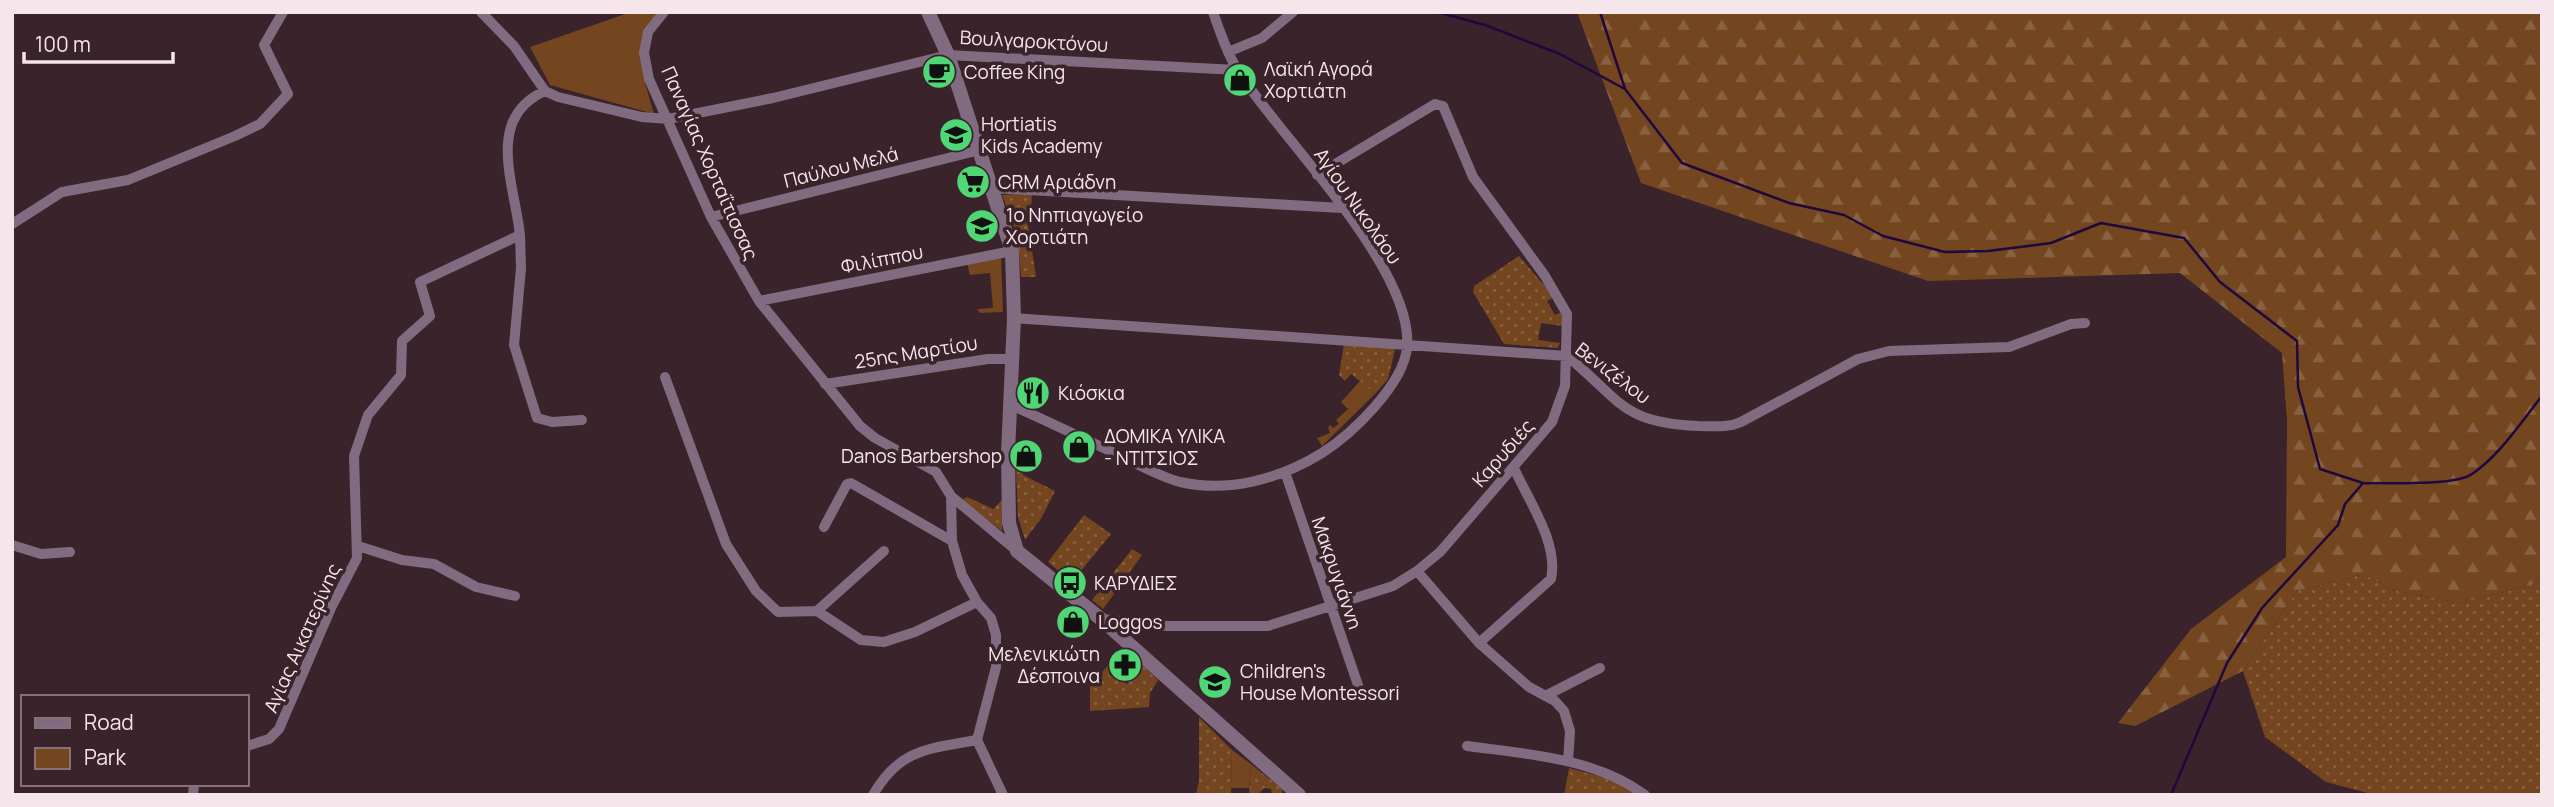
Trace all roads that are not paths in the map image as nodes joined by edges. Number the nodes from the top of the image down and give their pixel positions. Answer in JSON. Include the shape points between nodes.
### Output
{"nodes":[{"id":1,"x":283,"y":12,"type":"edge"},
{"id":2,"x":481,"y":12,"type":"edge"},
{"id":3,"x":928,"y":12,"type":"edge"},
{"id":4,"x":1213,"y":12,"type":"edge"},
{"id":5,"x":1293,"y":12,"type":"edge"},
{"id":6,"x":668,"y":13,"type":"edge"},
{"id":7,"x":1228,"y":52,"type":"junction"},
{"id":8,"x":948,"y":55,"type":"junction"},
{"id":9,"x":1237,"y":70,"type":"junction"},
{"id":10,"x":545,"y":91,"type":"junction"},
{"id":11,"x":668,"y":119,"type":"junction"},
{"id":12,"x":980,"y":150,"type":"junction"},
{"id":13,"x":1317,"y":175,"type":"junction"},
{"id":14,"x":993,"y":188,"type":"junction"},
{"id":15,"x":1342,"y":208,"type":"junction"},
{"id":16,"x":711,"y":218,"type":"junction"},
{"id":17,"x":12,"y":224,"type":"edge"},
{"id":18,"x":520,"y":235,"type":"junction"},
{"id":19,"x":1012,"y":251,"type":"junction"},
{"id":20,"x":759,"y":301,"type":"junction"},
{"id":21,"x":1014,"y":318,"type":"junction"},
{"id":22,"x":2085,"y":323,"type":"dead end"},
{"id":23,"x":1407,"y":345,"type":"junction"},
{"id":24,"x":1567,"y":356,"type":"junction"},
{"id":25,"x":1012,"y":359,"type":"junction"},
{"id":26,"x":665,"y":377,"type":"dead end"},
{"id":27,"x":825,"y":384,"type":"junction"},
{"id":28,"x":1011,"y":405,"type":"junction"},
{"id":29,"x":582,"y":420,"type":"dead end"},
{"id":30,"x":1514,"y":468,"type":"junction"},
{"id":31,"x":1285,"y":472,"type":"junction"},
{"id":32,"x":951,"y":496,"type":"junction"},
{"id":33,"x":824,"y":527,"type":"dead end"},
{"id":34,"x":952,"y":541,"type":"junction"},
{"id":35,"x":12,"y":545,"type":"edge"},
{"id":36,"x":358,"y":546,"type":"junction"},
{"id":37,"x":884,"y":551,"type":"dead end"},
{"id":38,"x":1017,"y":551,"type":"junction"},
{"id":39,"x":70,"y":552,"type":"dead end"},
{"id":40,"x":1418,"y":571,"type":"junction"},
{"id":41,"x":515,"y":596,"type":"dead end"},
{"id":42,"x":977,"y":602,"type":"junction"},
{"id":43,"x":1330,"y":608,"type":"junction"},
{"id":44,"x":817,"y":611,"type":"junction"},
{"id":45,"x":1101,"y":619,"type":"junction"},
{"id":46,"x":1479,"y":643,"type":"junction"},
{"id":47,"x":1600,"y":668,"type":"dead end"},
{"id":48,"x":1358,"y":685,"type":"dead end"},
{"id":49,"x":1545,"y":695,"type":"junction"},
{"id":50,"x":977,"y":740,"type":"junction"},
{"id":51,"x":248,"y":746,"type":"edge"},
{"id":52,"x":1467,"y":746,"type":"dead end"},
{"id":53,"x":1568,"y":761,"type":"junction"},
{"id":54,"x":873,"y":795,"type":"edge"},
{"id":55,"x":1003,"y":795,"type":"edge"},
{"id":56,"x":1299,"y":795,"type":"edge"},
{"id":57,"x":1645,"y":795,"type":"edge"}],
"edges":[{"from":1,"to":17,"type":"street","via":[[264,45],[288,94],[260,124],[128,180],[62,192]]},
{"from":2,"to":10,"type":"street","via":[[514,46]]},
{"from":3,"to":8,"type":"street"},
{"from":4,"to":7,"type":"street","name":"Αγίου Νικολάου"},
{"from":5,"to":7,"type":"street","via":[[1262,38]]},
{"from":6,"to":11,"type":"street","name":"Παναγίας Χορταΐτισσας","via":[[648,32],[644,52],[649,79]]},
{"from":7,"to":9,"type":"street","name":"Αγίου Νικολάου"},
{"from":8,"to":9,"type":"street","name":"Βουλγαροκτόνου"},
{"from":8,"to":11,"type":"street","name":"Βουλγαροκτόνου"},
{"from":8,"to":12,"type":"street"},
{"from":9,"to":13,"type":"street","name":"Αγίου Νικολάου"},
{"from":10,"to":11,"type":"street","name":"Βουλγαροκτόνου","via":[[629,114]]},
{"from":10,"to":18,"type":"street","via":[[525,102],[508,135],[506,152]]},
{"from":11,"to":16,"type":"street","name":"Παναγίας Χορταΐτισσας"},
{"from":12,"to":14,"type":"street"},
{"from":12,"to":16,"type":"street","name":"Παύλου Μελά"},
{"from":13,"to":15,"type":"street","name":"Αγίου Νικολάου"},
{"from":13,"to":24,"type":"street","name":"Καρυδιές","via":[[1435,104],[1443,106],[1473,177],[1567,314]]},
{"from":14,"to":15,"type":"street"},
{"from":14,"to":19,"type":"street"},
{"from":15,"to":23,"type":"street","name":"Αγίου Νικολάου","via":[[1390,283]]},
{"from":16,"to":20,"type":"street","name":"Παναγίας Χορταΐτισσας"},
{"from":18,"to":29,"type":"street","via":[[514,345],[537,418]]},
{"from":18,"to":36,"type":"street","name":"Αγίας Αικατερίνης","via":[[420,282],[430,316],[402,341],[401,375],[368,415],[354,456]]},
{"from":19,"to":20,"type":"street","name":"Φιλίππου"},
{"from":19,"to":21,"type":"street"},
{"from":20,"to":27,"type":"street","name":"Παναγίας Χορταΐτισσας"},
{"from":21,"to":23,"type":"street","name":"Βενιζέλου"},
{"from":21,"to":25,"type":"street"},
{"from":22,"to":24,"type":"street","name":"Βενιζέλου","via":[[2009,347],[1889,351],[1858,359],[1732,426],[1659,423],[1637,416]]},
{"from":23,"to":24,"type":"street","name":"Βενιζέλου"},
{"from":23,"to":31,"type":"street","via":[[1400,369],[1368,413],[1328,449]]},
{"from":24,"to":30,"type":"street","name":"Καρυδιές","via":[[1565,386],[1552,422]]},
{"from":25,"to":27,"type":"street","name":"25ης Μαρτίου"},
{"from":25,"to":28,"type":"street"},
{"from":26,"to":44,"type":"street","via":[[726,544],[748,580],[779,612]]},
{"from":27,"to":32,"type":"street","name":"Παναγίας Χορταΐτισσας","via":[[860,426],[936,472]]},
{"from":28,"to":31,"type":"street","via":[[1181,482],[1234,485]]},
{"from":28,"to":38,"type":"street","via":[[1009,523]]},
{"from":30,"to":40,"type":"street","name":"Καρυδιές"},
{"from":30,"to":46,"type":"street","via":[[1552,553],[1553,570],[1544,586]]},
{"from":31,"to":43,"type":"street","name":"Μακρυγιάννη"},
{"from":32,"to":34,"type":"street"},
{"from":32,"to":38,"type":"street","name":"Παναγίας Χορταΐτισσας"},
{"from":33,"to":34,"type":"street","via":[[851,483]]},
{"from":34,"to":42,"type":"street","via":[[962,575]]},
{"from":35,"to":39,"type":"street","via":[[41,554]]},
{"from":36,"to":41,"type":"street","via":[[434,564],[476,587]]},
{"from":36,"to":51,"type":"street","name":"Αγίας Αικατερίνης","via":[[353,570],[331,608],[279,729]]},
{"from":37,"to":44,"type":"street"},
{"from":38,"to":45,"type":"street"},
{"from":40,"to":43,"type":"street","name":"Καρυδιές","via":[[1393,586]]},
{"from":40,"to":46,"type":"street"},
{"from":42,"to":44,"type":"street","via":[[884,642],[861,640]]},
{"from":42,"to":50,"type":"street","via":[[991,618],[996,635],[996,667]]},
{"from":43,"to":45,"type":"street","name":"Καρυδιές","via":[[1268,626],[1167,626]]},
{"from":43,"to":48,"type":"street","name":"Μακρυγιάννη"},
{"from":45,"to":56,"type":"street"},
{"from":46,"to":49,"type":"street","via":[[1529,687]]},
{"from":47,"to":49,"type":"street"},
{"from":49,"to":53,"type":"street","via":[[1564,711],[1570,731]]},
{"from":50,"to":54,"type":"street","via":[[918,750],[885,775]]},
{"from":50,"to":55,"type":"street"},
{"from":52,"to":53,"type":"street"},
{"from":53,"to":57,"type":"street","via":[[1625,780]]}]}
